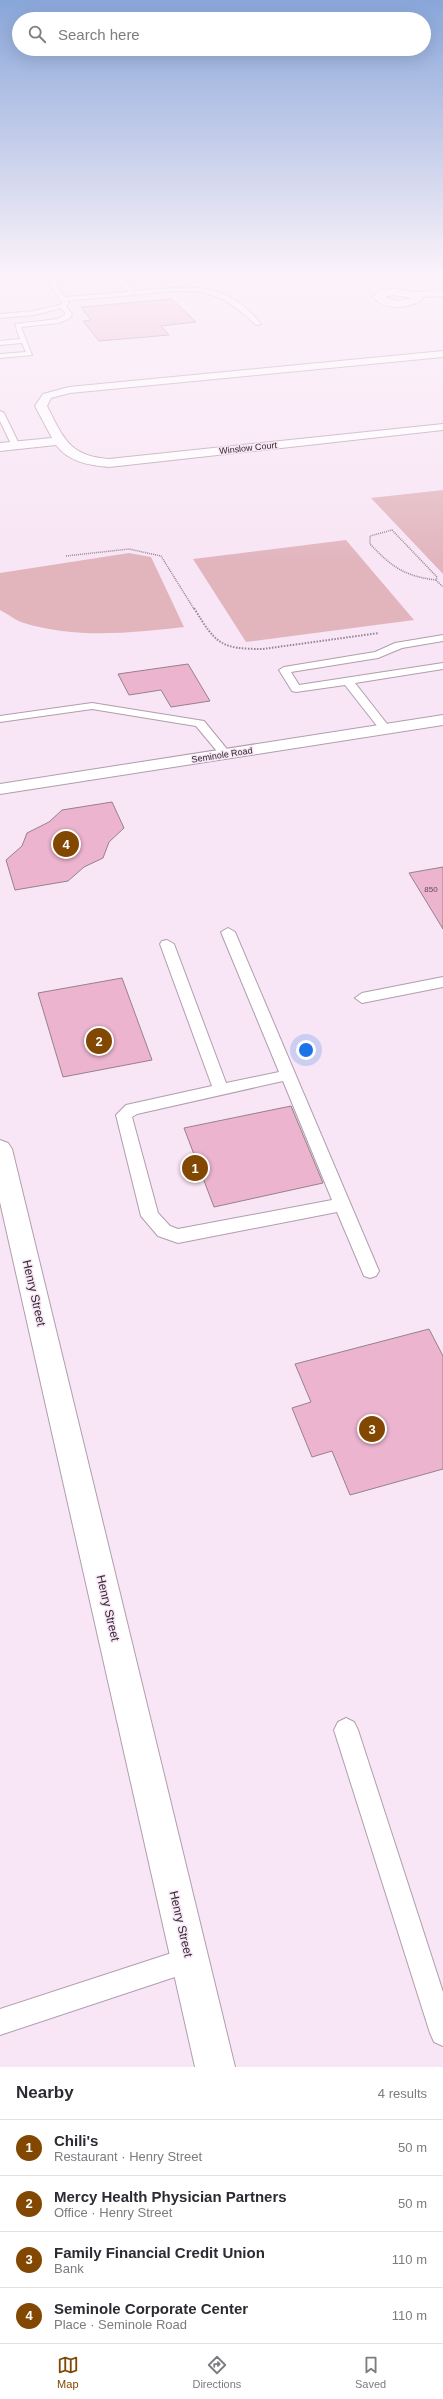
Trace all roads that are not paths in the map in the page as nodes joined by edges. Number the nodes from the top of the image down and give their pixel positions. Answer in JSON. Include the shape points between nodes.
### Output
{"nodes":[{"id":1,"x":282,"y":369,"type":"edge"},
{"id":2,"x":0,"y":413,"type":"edge"},
{"id":3,"x":443,"y":427,"type":"edge"},
{"id":4,"x":60,"y":441,"type":"junction"},
{"id":5,"x":16,"y":446,"type":"junction"},
{"id":6,"x":0,"y":447,"type":"edge"},
{"id":7,"x":443,"y":638,"type":"edge"},
{"id":8,"x":443,"y":666,"type":"edge"},
{"id":9,"x":348,"y":681,"type":"junction"},
{"id":10,"x":0,"y":719,"type":"edge"},
{"id":11,"x":443,"y":720,"type":"edge"},
{"id":12,"x":385,"y":729,"type":"junction"},
{"id":13,"x":225,"y":754,"type":"junction"},
{"id":14,"x":0,"y":789,"type":"edge"},
{"id":15,"x":228,"y":932,"type":"dead end"},
{"id":16,"x":167,"y":944,"type":"dead end"},
{"id":17,"x":443,"y":982,"type":"edge"},
{"id":18,"x":362,"y":998,"type":"dead end"},
{"id":19,"x":288,"y":1075,"type":"junction"},
{"id":20,"x":221,"y":1090,"type":"junction"},
{"id":21,"x":0,"y":1149,"type":"edge"},
{"id":22,"x":342,"y":1204,"type":"junction"},
{"id":23,"x":370,"y":1272,"type":"dead end"},
{"id":24,"x":346,"y":1730,"type":"dead end"},
{"id":25,"x":190,"y":1960,"type":"junction"},
{"id":26,"x":0,"y":2022,"type":"edge"},
{"id":27,"x":443,"y":2033,"type":"edge"},
{"id":28,"x":215,"y":2067,"type":"edge"}],
"edges":[{"from":1,"to":4,"type":"street","name":"Winslow Court","via":[[69,390],[47,396],[41,406]]},
{"from":2,"to":5,"type":"lane"},
{"from":3,"to":4,"type":"street","name":"Winslow Court","via":[[109,463],[80,460]]},
{"from":4,"to":5,"type":"street"},
{"from":5,"to":6,"type":"street"},
{"from":7,"to":9,"type":"lane","via":[[399,645],[378,655],[284,670],[296,689]]},
{"from":8,"to":9,"type":"lane"},
{"from":9,"to":12,"type":"lane"},
{"from":10,"to":13,"type":"lane","via":[[92,706],[200,724]]},
{"from":11,"to":12,"type":"street","name":"Seminole Road"},
{"from":12,"to":13,"type":"street","name":"Seminole Road"},
{"from":13,"to":14,"type":"street","name":"Seminole Road"},
{"from":15,"to":19,"type":"lane"},
{"from":16,"to":20,"type":"lane"},
{"from":17,"to":18,"type":"lane"},
{"from":19,"to":20,"type":"lane"},
{"from":19,"to":22,"type":"lane"},
{"from":20,"to":22,"type":"lane","via":[[132,1110],[124,1115],[150,1216],[164,1231],[178,1236]]},
{"from":21,"to":25,"type":"street","name":"Henry Street"},
{"from":22,"to":23,"type":"lane"},
{"from":24,"to":27,"type":"lane"},
{"from":25,"to":26,"type":"lane"},
{"from":25,"to":28,"type":"street","name":"Henry Street"}]}
